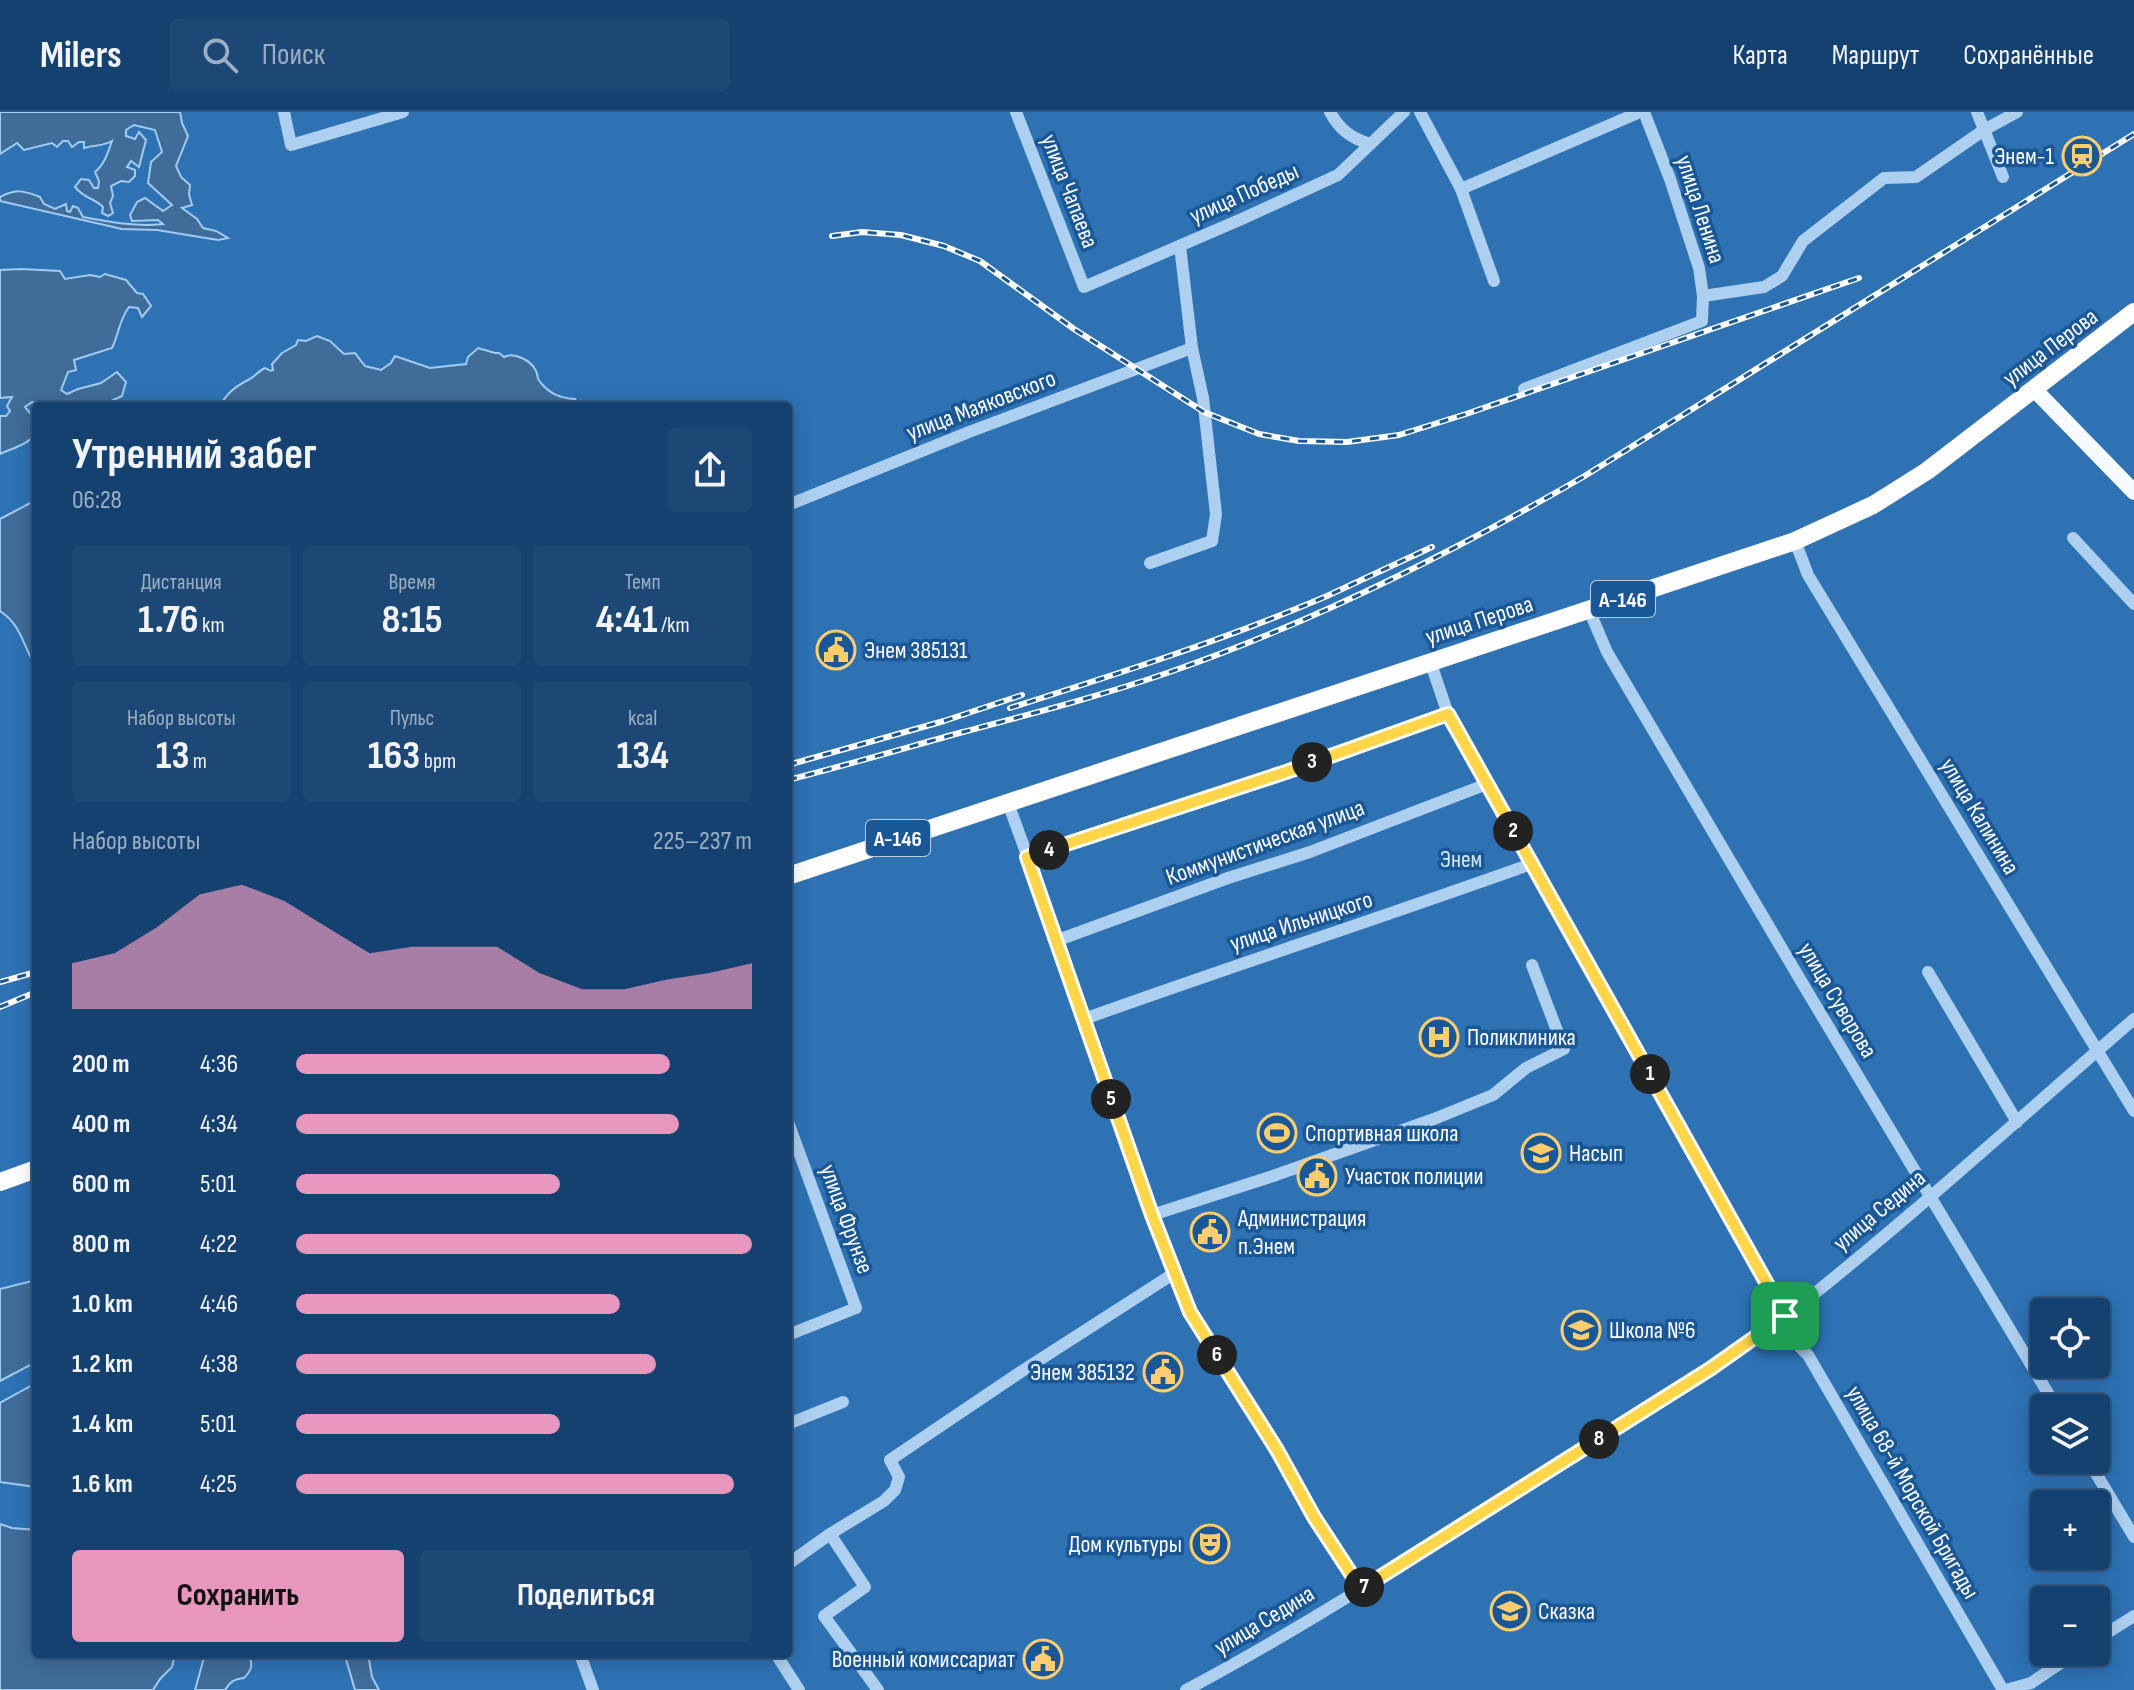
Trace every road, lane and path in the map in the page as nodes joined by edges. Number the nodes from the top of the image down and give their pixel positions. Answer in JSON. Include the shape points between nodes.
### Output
{"nodes":[{"id":1,"x":284,"y":112,"type":"edge"},
{"id":2,"x":403,"y":112,"type":"edge"},
{"id":3,"x":1016,"y":112,"type":"edge"},
{"id":4,"x":1330,"y":112,"type":"edge"},
{"id":5,"x":1404,"y":112,"type":"edge"},
{"id":6,"x":1420,"y":112,"type":"edge"},
{"id":7,"x":1642,"y":112,"type":"edge"},
{"id":8,"x":1977,"y":112,"type":"edge"},
{"id":9,"x":2017,"y":112,"type":"edge"},
{"id":10,"x":1984,"y":130,"type":"junction"},
{"id":11,"x":1370,"y":144,"type":"junction"},
{"id":12,"x":2003,"y":177,"type":"dead end"},
{"id":13,"x":1461,"y":189,"type":"junction"},
{"id":14,"x":1180,"y":246,"type":"junction"},
{"id":15,"x":1494,"y":281,"type":"dead end"},
{"id":16,"x":1084,"y":287,"type":"joint"},
{"id":17,"x":1703,"y":296,"type":"junction"},
{"id":18,"x":2134,"y":312,"type":"edge"},
{"id":19,"x":1192,"y":348,"type":"junction"},
{"id":20,"x":1524,"y":389,"type":"dead end"},
{"id":21,"x":2034,"y":389,"type":"junction"},
{"id":22,"x":2134,"y":492,"type":"edge"},
{"id":23,"x":792,"y":503,"type":"edge"},
{"id":24,"x":2073,"y":538,"type":"dead end"},
{"id":25,"x":1795,"y":541,"type":"junction"},
{"id":26,"x":1150,"y":563,"type":"dead end"},
{"id":27,"x":2134,"y":604,"type":"edge"},
{"id":28,"x":1589,"y":610,"type":"junction"},
{"id":29,"x":1430,"y":661,"type":"junction"},
{"id":30,"x":1448,"y":714,"type":"junction"},
{"id":31,"x":1487,"y":784,"type":"junction"},
{"id":32,"x":1008,"y":803,"type":"junction"},
{"id":33,"x":1027,"y":857,"type":"junction"},
{"id":34,"x":1531,"y":864,"type":"junction"},
{"id":35,"x":792,"y":875,"type":"edge"},
{"id":36,"x":1058,"y":940,"type":"junction"},
{"id":37,"x":1532,"y":965,"type":"dead end"},
{"id":38,"x":1928,"y":972,"type":"dead end"},
{"id":39,"x":1084,"y":1019,"type":"junction"},
{"id":40,"x":2134,"y":1019,"type":"edge"},
{"id":41,"x":2097,"y":1050,"type":"junction"},
{"id":42,"x":2134,"y":1111,"type":"edge"},
{"id":43,"x":2017,"y":1122,"type":"junction"},
{"id":44,"x":792,"y":1133,"type":"edge"},
{"id":45,"x":32,"y":1170,"type":"edge"},
{"id":46,"x":0,"y":1182,"type":"edge"},
{"id":47,"x":1930,"y":1197,"type":"junction"},
{"id":48,"x":1152,"y":1215,"type":"junction"},
{"id":49,"x":1173,"y":1274,"type":"junction"},
{"id":50,"x":1781,"y":1320,"type":"junction"},
{"id":51,"x":792,"y":1333,"type":"edge"},
{"id":52,"x":2049,"y":1394,"type":"edge"},
{"id":53,"x":843,"y":1402,"type":"dead end"},
{"id":54,"x":792,"y":1422,"type":"edge"},
{"id":55,"x":2096,"y":1474,"type":"edge"},
{"id":56,"x":830,"y":1534,"type":"junction"},
{"id":57,"x":2134,"y":1537,"type":"edge"},
{"id":58,"x":792,"y":1561,"type":"edge"},
{"id":59,"x":1361,"y":1589,"type":"junction"},
{"id":60,"x":2134,"y":1616,"type":"edge"},
{"id":61,"x":2110,"y":1631,"type":"edge"},
{"id":62,"x":581,"y":1658,"type":"edge"},
{"id":63,"x":779,"y":1658,"type":"edge"},
{"id":64,"x":2056,"y":1666,"type":"edge"},
{"id":65,"x":593,"y":1690,"type":"edge"},
{"id":66,"x":799,"y":1690,"type":"edge"},
{"id":67,"x":878,"y":1690,"type":"edge"},
{"id":68,"x":1186,"y":1690,"type":"edge"},
{"id":69,"x":2005,"y":1690,"type":"edge"}],
"edges":[{"from":1,"to":2,"type":"street","via":[[291,145]]},
{"from":3,"to":16,"type":"street","name":"улица Чапаева"},
{"from":4,"to":11,"type":"street","via":[[1341,130]]},
{"from":5,"to":11,"type":"street","name":"улица Победы"},
{"from":6,"to":13,"type":"street"},
{"from":7,"to":13,"type":"street"},
{"from":7,"to":17,"type":"street","name":"улица Ленина","via":[[1670,179]]},
{"from":8,"to":10,"type":"street"},
{"from":9,"to":10,"type":"street"},
{"from":10,"to":12,"type":"street"},
{"from":10,"to":17,"type":"street","via":[[1916,177],[1884,178],[1803,241],[1782,276],[1764,287]]},
{"from":11,"to":14,"type":"street","name":"улица Победы","via":[[1338,175]]},
{"from":13,"to":15,"type":"street"},
{"from":14,"to":16,"type":"street","name":"улица Победы"},
{"from":14,"to":19,"type":"street"},
{"from":17,"to":20,"type":"street","name":"улица Ленина","via":[[1702,321]]},
{"from":18,"to":21,"type":"highway","name":"улица Перова","number":"А-146"},
{"from":19,"to":23,"type":"street","name":"улица Маяковского"},
{"from":19,"to":26,"type":"street","via":[[1216,514],[1212,541]]},
{"from":21,"to":22,"type":"main road"},
{"from":21,"to":25,"type":"highway","name":"улица Перова","number":"А-146","via":[[1883,499]]},
{"from":24,"to":27,"type":"street"},
{"from":25,"to":28,"type":"highway","name":"улица Перова","number":"А-146"},
{"from":25,"to":41,"type":"street","name":"улица Калинина","via":[[1808,575]]},
{"from":28,"to":29,"type":"highway","name":"улица Перова","number":"А-146"},
{"from":28,"to":47,"type":"street","name":"улица Суворова","via":[[1607,652]]},
{"from":29,"to":30,"type":"street","name":"улица 68-й Морской Бригады"},
{"from":29,"to":32,"type":"highway","name":"улица Перова","number":"А-146"},
{"from":30,"to":31,"type":"street","name":"улица 68-й Морской Бригады"},
{"from":30,"to":33,"type":"street"},
{"from":31,"to":34,"type":"street","name":"улица 68-й Морской Бригады"},
{"from":31,"to":36,"type":"street","name":"Коммунистическая улица"},
{"from":32,"to":33,"type":"street"},
{"from":32,"to":35,"type":"highway","name":"улица Перова","number":"А-146"},
{"from":33,"to":36,"type":"street"},
{"from":34,"to":39,"type":"street","name":"улица Ильницкого"},
{"from":34,"to":50,"type":"street","name":"улица 68-й Морской Бригады"},
{"from":36,"to":39,"type":"street"},
{"from":37,"to":48,"type":"street","via":[[1564,1049],[1526,1068],[1493,1095],[1434,1119]]},
{"from":38,"to":43,"type":"street"},
{"from":39,"to":48,"type":"street"},
{"from":40,"to":41,"type":"street","name":"улица Седина"},
{"from":41,"to":42,"type":"street","name":"улица Калинина"},
{"from":41,"to":43,"type":"street","name":"улица Седина"},
{"from":43,"to":47,"type":"street","name":"улица Седина"},
{"from":44,"to":51,"type":"street","name":"улица Фрунзе","via":[[856,1308]]},
{"from":45,"to":46,"type":"highway"},
{"from":47,"to":50,"type":"street","name":"улица Седина"},
{"from":47,"to":52,"type":"street","name":"улица Суворова"},
{"from":48,"to":49,"type":"street"},
{"from":49,"to":56,"type":"street","via":[[890,1460],[899,1477],[895,1490]]},
{"from":49,"to":59,"type":"street","via":[[1190,1312]]},
{"from":50,"to":59,"type":"street","name":"улица Седина"},
{"from":50,"to":69,"type":"street","name":"улица 68-й Морской Бригады","via":[[1808,1355]]},
{"from":53,"to":54,"type":"street"},
{"from":55,"to":57,"type":"street"},
{"from":56,"to":58,"type":"street"},
{"from":56,"to":67,"type":"street","via":[[865,1587],[824,1616]]},
{"from":59,"to":68,"type":"street","name":"улица Седина"},
{"from":60,"to":61,"type":"street"},
{"from":62,"to":65,"type":"street"},
{"from":63,"to":66,"type":"street"},
{"from":64,"to":69,"type":"street","via":[[2031,1683]]}]}
